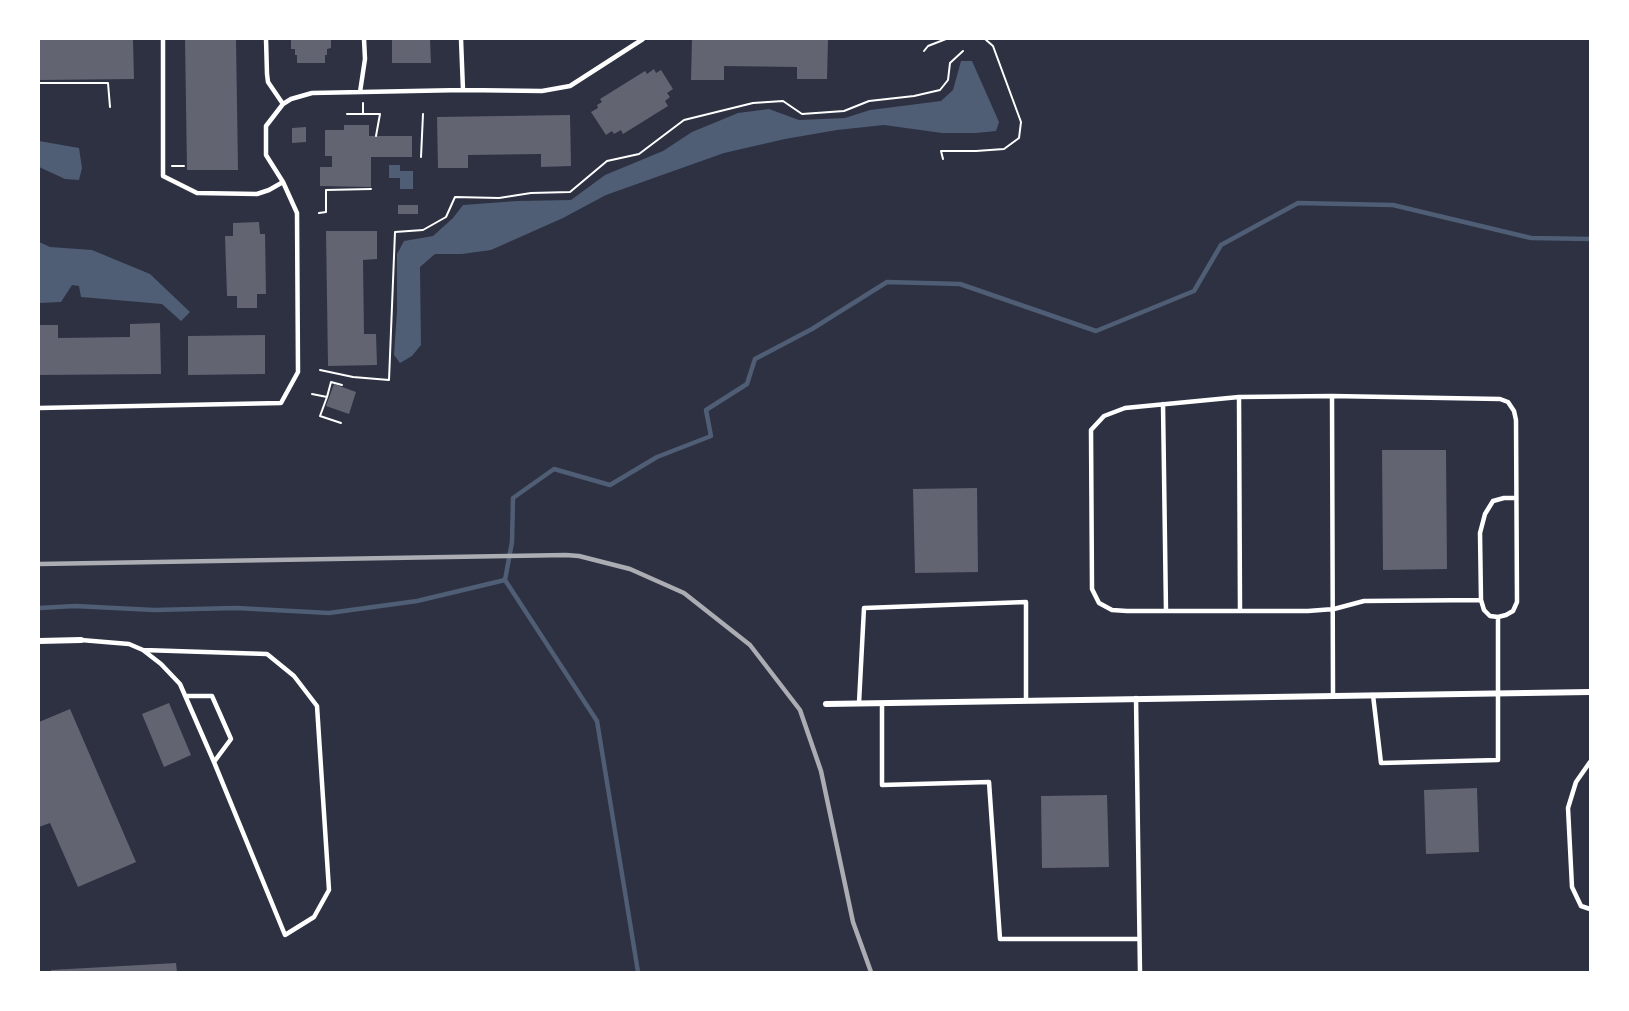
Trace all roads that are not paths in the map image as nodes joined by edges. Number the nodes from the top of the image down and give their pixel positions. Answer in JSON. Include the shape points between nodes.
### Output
{"nodes":[{"id":1,"x":163,"y":39,"type":"edge"},
{"id":2,"x":266,"y":39,"type":"edge"},
{"id":3,"x":364,"y":39,"type":"edge"},
{"id":4,"x":461,"y":39,"type":"edge"},
{"id":5,"x":643,"y":39,"type":"edge"},
{"id":6,"x":463,"y":90,"type":"junction"},
{"id":7,"x":360,"y":92,"type":"junction"},
{"id":8,"x":283,"y":104,"type":"junction"},
{"id":9,"x":283,"y":183,"type":"junction"},
{"id":10,"x":1332,"y":396,"type":"junction"},
{"id":11,"x":1239,"y":398,"type":"junction"},
{"id":12,"x":1163,"y":404,"type":"junction"},
{"id":13,"x":39,"y":408,"type":"edge"},
{"id":14,"x":1516,"y":498,"type":"junction"},
{"id":15,"x":1481,"y":600,"type":"junction"},
{"id":16,"x":1334,"y":609,"type":"junction"},
{"id":17,"x":1166,"y":611,"type":"junction"},
{"id":18,"x":1240,"y":611,"type":"junction"},
{"id":19,"x":1498,"y":616,"type":"junction"},
{"id":20,"x":81,"y":640,"type":"joint"},
{"id":21,"x":39,"y":641,"type":"edge"},
{"id":22,"x":143,"y":650,"type":"junction"},
{"id":23,"x":1590,"y":692,"type":"edge"},
{"id":24,"x":1499,"y":693,"type":"junction"},
{"id":25,"x":1372,"y":695,"type":"junction"},
{"id":26,"x":186,"y":696,"type":"junction"},
{"id":27,"x":1333,"y":696,"type":"junction"},
{"id":28,"x":1136,"y":699,"type":"junction"},
{"id":29,"x":1026,"y":700,"type":"junction"},
{"id":30,"x":858,"y":703,"type":"junction"},
{"id":31,"x":826,"y":704,"type":"dead end"},
{"id":32,"x":882,"y":704,"type":"junction"},
{"id":33,"x":214,"y":762,"type":"junction"},
{"id":34,"x":1590,"y":762,"type":"edge"},
{"id":35,"x":1590,"y":909,"type":"edge"},
{"id":36,"x":1139,"y":939,"type":"junction"},
{"id":37,"x":1140,"y":972,"type":"edge"}],
"edges":[{"from":1,"to":9,"type":"lane","via":[[163,176],[197,193],[257,194]]},
{"from":2,"to":8,"type":"lane","via":[[268,82]]},
{"from":3,"to":7,"type":"lane"},
{"from":4,"to":6,"type":"lane"},
{"from":5,"to":6,"type":"lane","via":[[570,86],[542,91]]},
{"from":6,"to":7,"type":"lane"},
{"from":7,"to":8,"type":"lane","via":[[312,93]]},
{"from":8,"to":9,"type":"lane","via":[[266,126],[266,154]]},
{"from":9,"to":13,"type":"lane","via":[[297,213],[298,372],[280,403]]},
{"from":10,"to":11,"type":"lane"},
{"from":10,"to":14,"type":"lane","via":[[1508,402],[1516,420]]},
{"from":10,"to":16,"type":"lane"},
{"from":11,"to":12,"type":"lane"},
{"from":11,"to":18,"type":"lane"},
{"from":12,"to":17,"type":"lane"},
{"from":12,"to":17,"type":"lane","via":[[1125,408],[1104,416],[1091,430],[1092,589],[1099,603],[1112,610]]},
{"from":14,"to":15,"type":"lane","via":[[1493,501],[1485,514],[1480,533]]},
{"from":14,"to":19,"type":"lane","via":[[1517,602],[1513,611]]},
{"from":15,"to":16,"type":"lane","via":[[1364,601]]},
{"from":15,"to":19,"type":"lane","via":[[1490,616]]},
{"from":16,"to":18,"type":"lane"},
{"from":16,"to":27,"type":"lane"},
{"from":17,"to":18,"type":"lane"},
{"from":19,"to":24,"type":"lane"},
{"from":20,"to":21,"type":"street"},
{"from":20,"to":22,"type":"lane","via":[[129,644]]},
{"from":22,"to":26,"type":"lane","via":[[161,663]]},
{"from":22,"to":33,"type":"lane","via":[[267,654],[294,676],[317,706],[329,890],[314,917],[285,935]]},
{"from":23,"to":24,"type":"street"},
{"from":24,"to":25,"type":"street"},
{"from":24,"to":25,"type":"lane","via":[[1498,760],[1381,763]]},
{"from":25,"to":27,"type":"street"},
{"from":26,"to":33,"type":"lane"},
{"from":26,"to":33,"type":"lane","via":[[212,696],[231,739]]},
{"from":27,"to":28,"type":"street"},
{"from":28,"to":29,"type":"street"},
{"from":28,"to":36,"type":"lane"},
{"from":29,"to":30,"type":"lane","via":[[1026,602],[864,608]]},
{"from":29,"to":32,"type":"street"},
{"from":30,"to":31,"type":"street"},
{"from":30,"to":32,"type":"street"},
{"from":32,"to":36,"type":"lane","via":[[882,785],[989,783],[1000,939]]},
{"from":34,"to":35,"type":"lane","via":[[1576,782],[1568,808],[1572,887],[1581,906]]},
{"from":36,"to":37,"type":"lane"}]}
